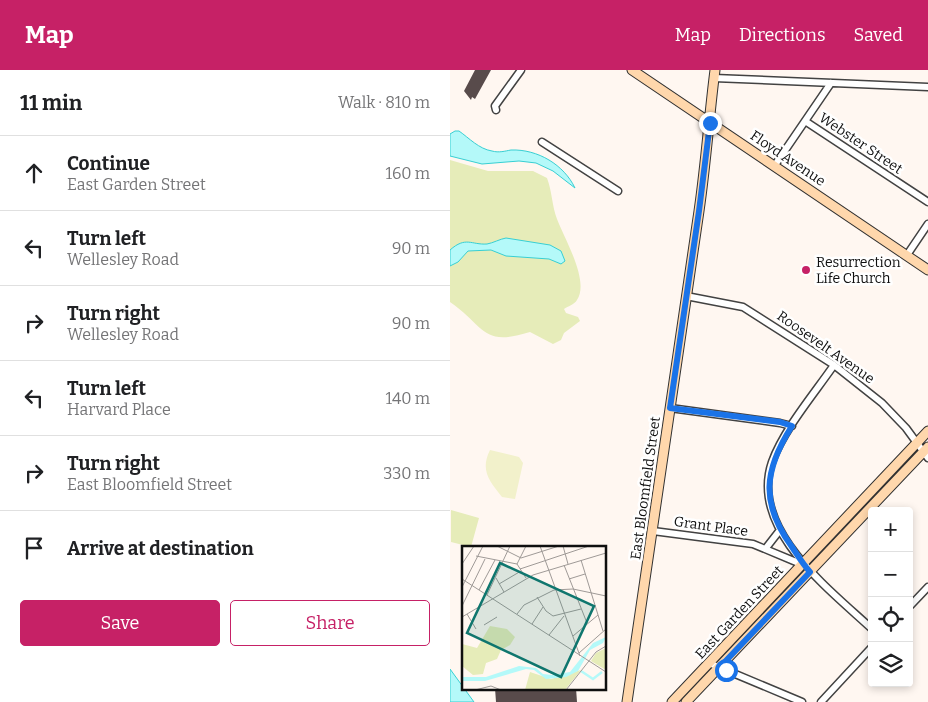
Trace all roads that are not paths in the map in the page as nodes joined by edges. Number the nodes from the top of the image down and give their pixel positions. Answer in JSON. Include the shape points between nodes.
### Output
{"nodes":[{"id":1,"x":521,"y":70,"type":"edge"},
{"id":2,"x":632,"y":70,"type":"edge"},
{"id":3,"x":715,"y":74,"type":"edge"},
{"id":4,"x":831,"y":83,"type":"junction"},
{"id":5,"x":928,"y":86,"type":"edge"},
{"id":6,"x":496,"y":110,"type":"dead end"},
{"id":7,"x":805,"y":121,"type":"junction"},
{"id":8,"x":710,"y":123,"type":"junction"},
{"id":9,"x":542,"y":142,"type":"dead end"},
{"id":10,"x":775,"y":165,"type":"junction"},
{"id":11,"x":618,"y":191,"type":"dead end"},
{"id":12,"x":928,"y":202,"type":"edge"},
{"id":13,"x":928,"y":224,"type":"edge"},
{"id":14,"x":907,"y":255,"type":"junction"},
{"id":15,"x":928,"y":270,"type":"edge"},
{"id":16,"x":686,"y":296,"type":"junction"},
{"id":17,"x":834,"y":365,"type":"junction"},
{"id":18,"x":670,"y":408,"type":"junction"},
{"id":19,"x":792,"y":426,"type":"junction"},
{"id":20,"x":928,"y":431,"type":"edge"},
{"id":21,"x":918,"y":442,"type":"junction"},
{"id":22,"x":927,"y":452,"type":"edge"},
{"id":23,"x":780,"y":530,"type":"junction"},
{"id":24,"x":652,"y":531,"type":"junction"},
{"id":25,"x":766,"y":548,"type":"junction"},
{"id":26,"x":803,"y":564,"type":"junction"},
{"id":27,"x":810,"y":572,"type":"junction"},
{"id":28,"x":928,"y":587,"type":"edge"},
{"id":29,"x":913,"y":603,"type":"edge"},
{"id":30,"x":868,"y":625,"type":"edge"},
{"id":31,"x":868,"y":651,"type":"edge"},
{"id":32,"x":710,"y":663,"type":"junction"},
{"id":33,"x":720,"y":667,"type":"junction"},
{"id":34,"x":628,"y":702,"type":"edge"},
{"id":35,"x":672,"y":702,"type":"edge"},
{"id":36,"x":686,"y":702,"type":"edge"},
{"id":37,"x":802,"y":702,"type":"edge"},
{"id":38,"x":821,"y":702,"type":"edge"}],
"edges":[{"from":1,"to":6,"type":"street","via":[[495,106]]},
{"from":2,"to":8,"type":"street","name":"Floyd Avenue"},
{"from":3,"to":4,"type":"street"},
{"from":3,"to":8,"type":"street","name":"East Bloomfield Street","via":[[708,112]]},
{"from":4,"to":5,"type":"street"},
{"from":4,"to":7,"type":"street"},
{"from":7,"to":10,"type":"street"},
{"from":7,"to":12,"type":"street","name":"Webster Street"},
{"from":8,"to":10,"type":"street","name":"Floyd Avenue"},
{"from":8,"to":16,"type":"street","name":"East Bloomfield Street"},
{"from":9,"to":11,"type":"street"},
{"from":10,"to":14,"type":"street","name":"Floyd Avenue"},
{"from":13,"to":14,"type":"street"},
{"from":14,"to":15,"type":"street","name":"Floyd Avenue"},
{"from":16,"to":17,"type":"street","name":"Roosevelt Avenue","via":[[743,307]]},
{"from":16,"to":18,"type":"street","name":"East Bloomfield Street"},
{"from":17,"to":19,"type":"street"},
{"from":17,"to":21,"type":"street","name":"Roosevelt Avenue","via":[[882,403]]},
{"from":18,"to":19,"type":"street"},
{"from":18,"to":24,"type":"street","name":"East Bloomfield Street"},
{"from":19,"to":23,"type":"street","via":[[779,447],[769,475],[771,504]]},
{"from":20,"to":21,"type":"street","name":"East Garden Street"},
{"from":21,"to":22,"type":"street","name":"Roosevelt Avenue"},
{"from":21,"to":26,"type":"street","name":"East Garden Street"},
{"from":22,"to":27,"type":"street","name":"East Garden Street"},
{"from":23,"to":25,"type":"street"},
{"from":23,"to":26,"type":"street"},
{"from":24,"to":25,"type":"street","name":"Grant Place","via":[[737,541]]},
{"from":24,"to":34,"type":"street","name":"East Bloomfield Street"},
{"from":25,"to":26,"type":"street","name":"Grant Place"},
{"from":26,"to":27,"type":"street"},
{"from":26,"to":32,"type":"street","name":"East Garden Street"},
{"from":27,"to":30,"type":"street"},
{"from":27,"to":33,"type":"street","name":"East Garden Street"},
{"from":28,"to":29,"type":"street"},
{"from":31,"to":38,"type":"street"},
{"from":32,"to":33,"type":"street"},
{"from":32,"to":35,"type":"street","name":"East Garden Street"},
{"from":33,"to":36,"type":"street","name":"East Garden Street"},
{"from":33,"to":37,"type":"street"}]}
